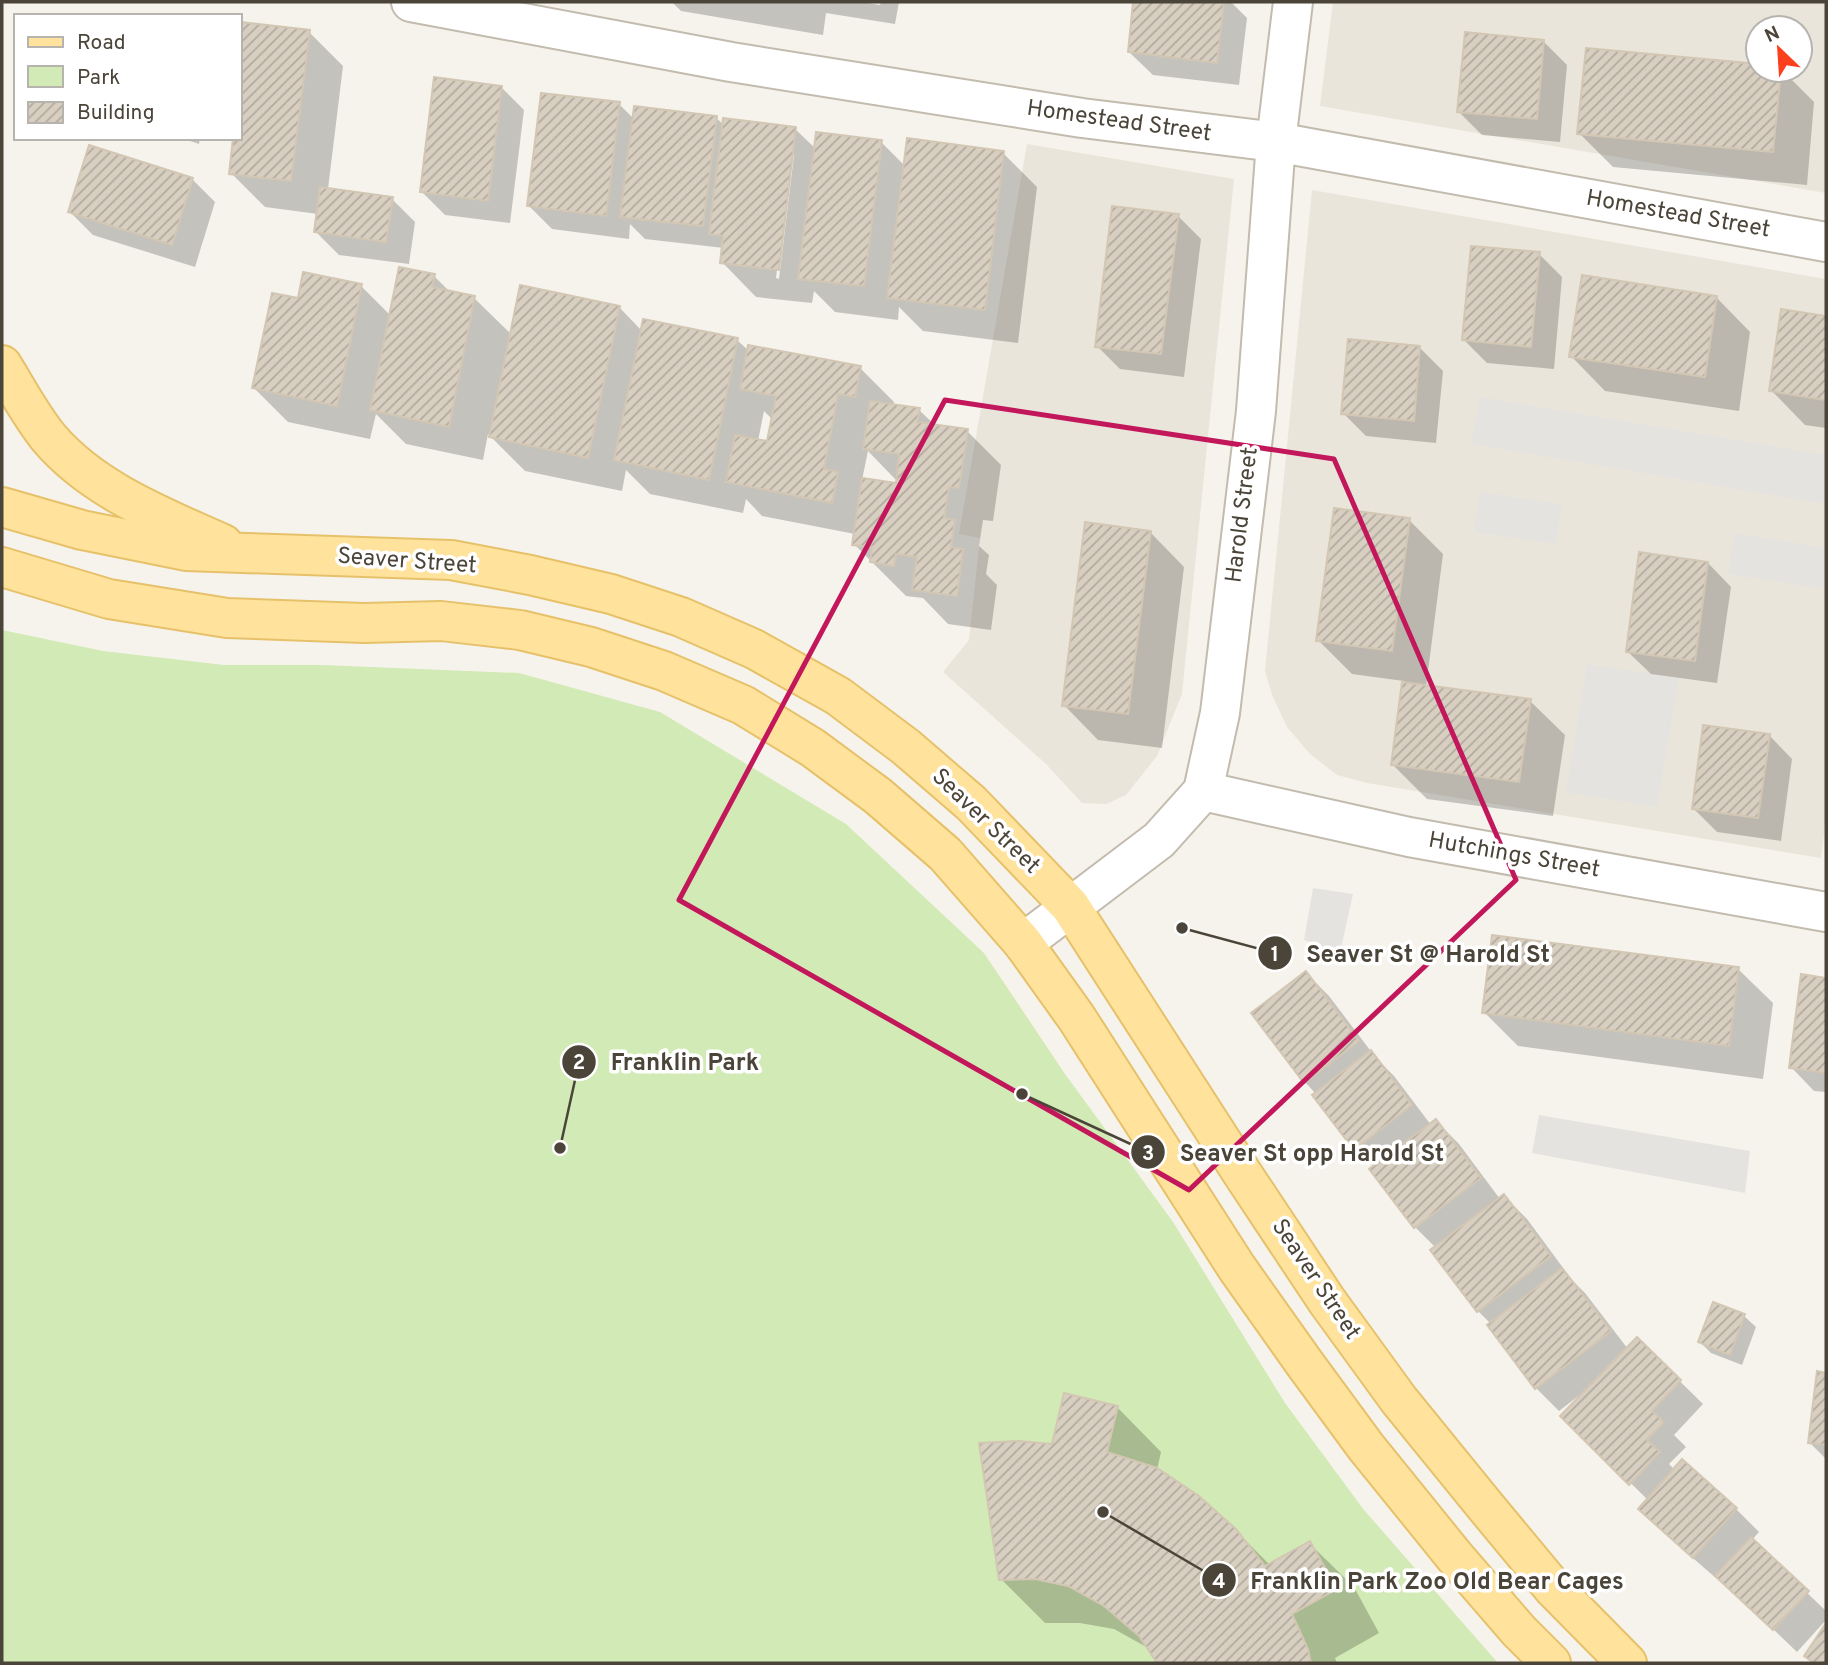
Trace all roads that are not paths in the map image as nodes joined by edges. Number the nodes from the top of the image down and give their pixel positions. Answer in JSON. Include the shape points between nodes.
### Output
{"nodes":[{"id":1,"x":411,"y":2,"type":"edge"},
{"id":2,"x":1293,"y":2,"type":"edge"},
{"id":3,"x":1276,"y":142,"type":"junction"},
{"id":4,"x":1826,"y":242,"type":"edge"},
{"id":5,"x":2,"y":365,"type":"edge"},
{"id":6,"x":2,"y":507,"type":"edge"},
{"id":7,"x":244,"y":554,"type":"junction"},
{"id":8,"x":2,"y":567,"type":"edge"},
{"id":9,"x":1203,"y":791,"type":"junction"},
{"id":10,"x":1070,"y":906,"type":"junction"},
{"id":11,"x":1826,"y":912,"type":"edge"},
{"id":12,"x":1023,"y":943,"type":"junction"},
{"id":13,"x":1551,"y":1663,"type":"edge"},
{"id":14,"x":1627,"y":1663,"type":"edge"}],
"edges":[{"from":1,"to":3,"type":"street","name":"Homestead Street","via":[[745,65],[1082,118]]},
{"from":2,"to":3,"type":"street","name":"Harold Street"},
{"from":3,"to":4,"type":"street","name":"Homestead Street"},
{"from":3,"to":9,"type":"street","name":"Harold Street","via":[[1256,411],[1220,713]]},
{"from":5,"to":7,"type":"main road","via":[[49,438],[75,465],[125,498]]},
{"from":6,"to":7,"type":"main road","name":"Seaver Street","via":[[82,530],[186,551]]},
{"from":7,"to":10,"type":"main road","name":"Seaver Street","via":[[451,560],[611,594],[681,617],[754,649],[838,696],[971,803]]},
{"from":8,"to":12,"type":"main road","via":[[109,599],[227,618],[441,621],[520,630],[664,671],[743,705],[867,788],[945,855]]},
{"from":9,"to":10,"type":"street","name":"Harold Street","via":[[1159,840]]},
{"from":9,"to":11,"type":"street","name":"Hutchings Street","via":[[1409,837]]},
{"from":10,"to":12,"type":"street","name":"Harold Street"},
{"from":10,"to":14,"type":"main road","name":"Seaver Street","via":[[1327,1301],[1391,1389],[1555,1589]]},
{"from":12,"to":13,"type":"main road","via":[[1305,1364],[1455,1557]]}]}
